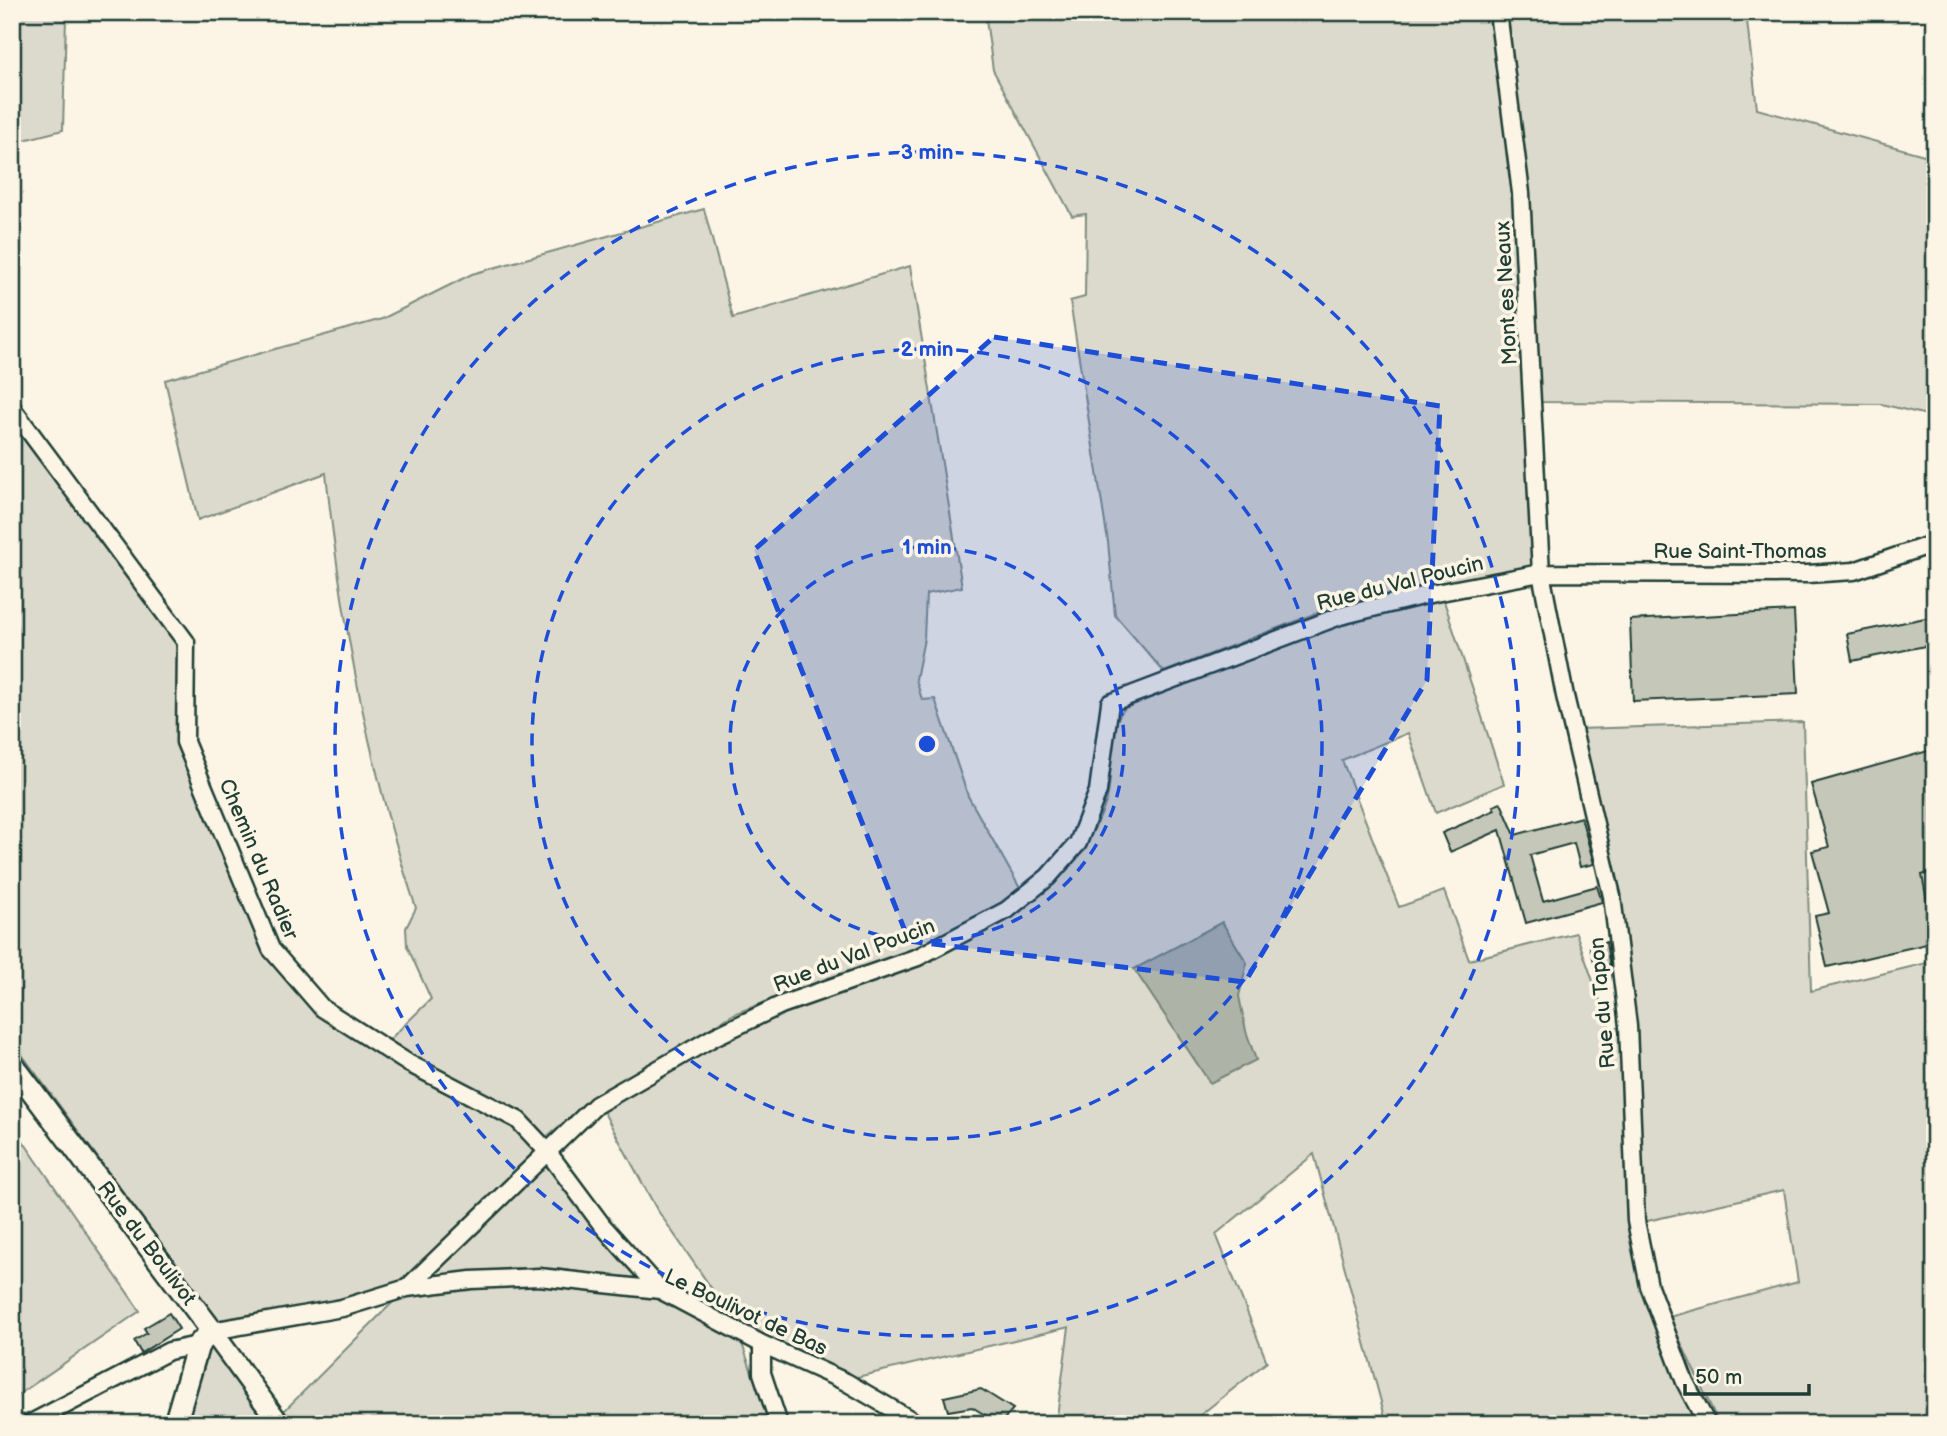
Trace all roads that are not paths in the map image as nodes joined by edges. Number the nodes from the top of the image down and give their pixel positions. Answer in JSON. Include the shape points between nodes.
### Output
{"nodes":[{"id":1,"x":1498,"y":12,"type":"edge"},
{"id":2,"x":12,"y":408,"type":"edge"},
{"id":3,"x":1935,"y":543,"type":"edge"},
{"id":4,"x":1541,"y":573,"type":"junction"},
{"id":5,"x":12,"y":1064,"type":"edge"},
{"id":6,"x":547,"y":1151,"type":"junction"},
{"id":7,"x":407,"y":1288,"type":"junction"},
{"id":8,"x":660,"y":1290,"type":"junction"},
{"id":9,"x":205,"y":1338,"type":"junction"},
{"id":10,"x":762,"y":1344,"type":"junction"},
{"id":11,"x":29,"y":1424,"type":"edge"},
{"id":12,"x":175,"y":1424,"type":"edge"},
{"id":13,"x":280,"y":1424,"type":"edge"},
{"id":14,"x":779,"y":1424,"type":"edge"},
{"id":15,"x":918,"y":1424,"type":"edge"},
{"id":16,"x":1707,"y":1424,"type":"edge"}],
"edges":[{"from":1,"to":4,"type":"street","name":"Mont es Neaux","via":[[1521,192]]},
{"from":2,"to":6,"type":"street","name":"Chemin du Radier","via":[[186,642],[185,742],[271,949],[322,1007],[408,1063],[518,1120]]},
{"from":3,"to":4,"type":"street","name":"Rue Saint-Thomas","via":[[1854,571]]},
{"from":4,"to":6,"type":"street","name":"Rue du Val Poucin","via":[[1340,616],[1110,703],[1098,791],[1078,844],[1038,885],[1007,909],[918,957],[781,1005],[714,1037],[596,1105]]},
{"from":4,"to":16,"type":"street","name":"Rue du Tapon","via":[[1612,896],[1628,1026],[1636,1221],[1647,1273],[1685,1382]]},
{"from":5,"to":9,"type":"main road","name":"Rue du Boulivot"},
{"from":6,"to":7,"type":"street","name":"Rue du Val Poucin"},
{"from":6,"to":8,"type":"street","name":"Chemin du Radier","via":[[602,1225]]},
{"from":7,"to":8,"type":"street","name":"Le Boulivot de Bas","via":[[539,1277]]},
{"from":7,"to":9,"type":"street","name":"Le Boulivot de Bas","via":[[342,1308]]},
{"from":8,"to":10,"type":"street","name":"Le Boulivot de Bas"},
{"from":9,"to":11,"type":"street","name":"Le Boulivot de Bas","via":[[169,1351]]},
{"from":9,"to":12,"type":"main road"},
{"from":9,"to":13,"type":"street","name":"Rue du Boulivot"},
{"from":10,"to":14,"type":"street","via":[[762,1373]]},
{"from":10,"to":15,"type":"street","name":"Le Boulivot de Bas","via":[[846,1382]]}]}
